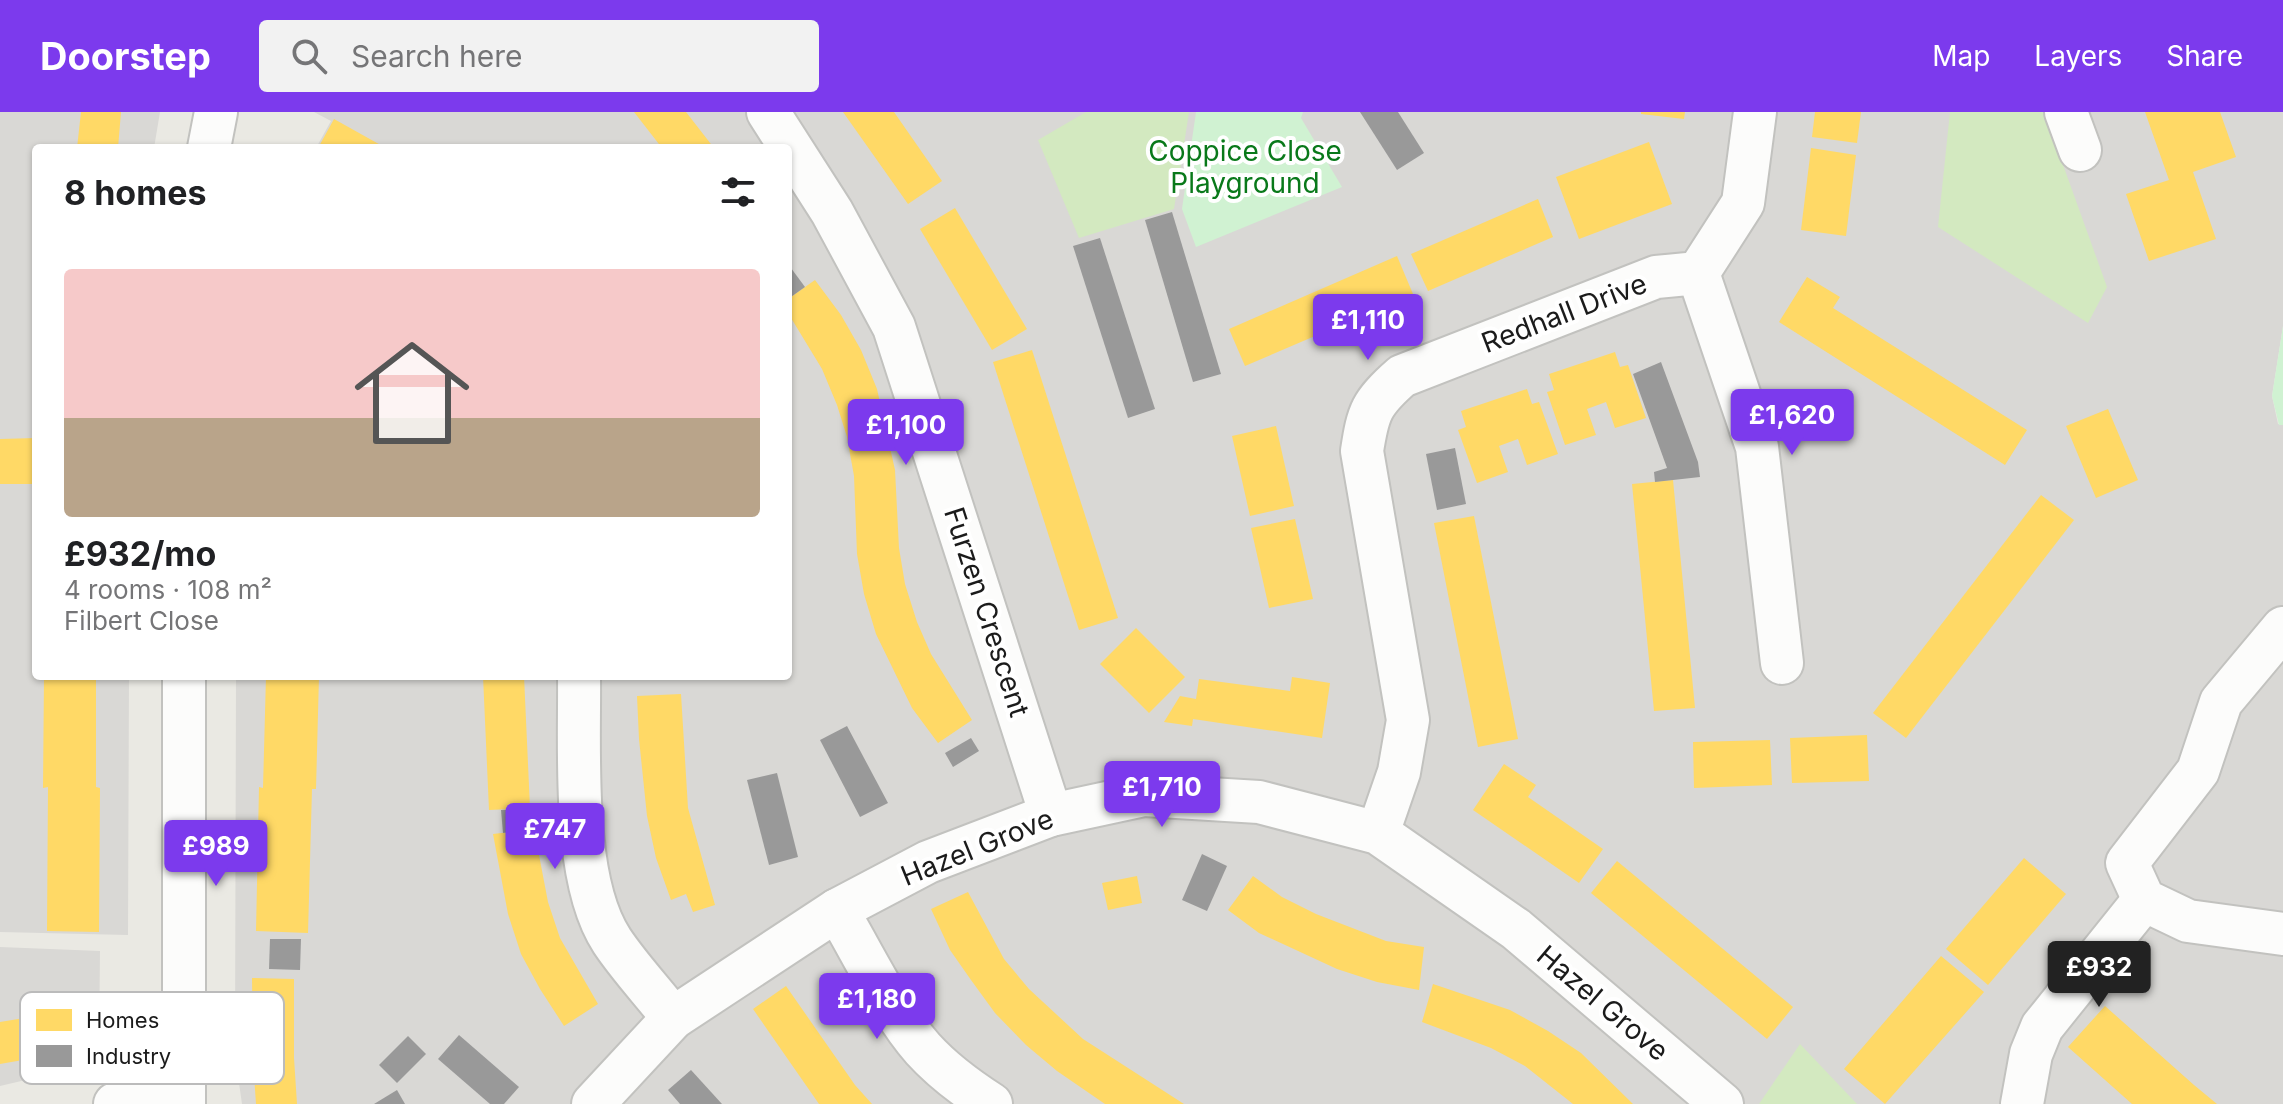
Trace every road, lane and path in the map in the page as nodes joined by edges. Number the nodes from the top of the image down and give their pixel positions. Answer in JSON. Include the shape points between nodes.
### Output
{"nodes":[{"id":1,"x":216,"y":112,"type":"edge"},
{"id":2,"x":768,"y":112,"type":"edge"},
{"id":3,"x":1755,"y":112,"type":"edge"},
{"id":4,"x":210,"y":144,"type":"edge"},
{"id":5,"x":788,"y":144,"type":"edge"},
{"id":6,"x":792,"y":150,"type":"edge"},
{"id":7,"x":1698,"y":273,"type":"junction"},
{"id":8,"x":2283,"y":628,"type":"edge"},
{"id":9,"x":1782,"y":663,"type":"dead end"},
{"id":10,"x":184,"y":680,"type":"edge"},
{"id":11,"x":579,"y":680,"type":"edge"},
{"id":12,"x":1051,"y":815,"type":"junction"},
{"id":13,"x":1378,"y":833,"type":"junction"},
{"id":14,"x":2144,"y":900,"type":"junction"},
{"id":15,"x":837,"y":910,"type":"junction"},
{"id":16,"x":2283,"y":934,"type":"edge"},
{"id":17,"x":183,"y":992,"type":"edge"},
{"id":18,"x":673,"y":1018,"type":"junction"},
{"id":19,"x":183,"y":1100,"type":"edge"},
{"id":20,"x":115,"y":1104,"type":"edge"},
{"id":21,"x":593,"y":1104,"type":"edge"},
{"id":22,"x":991,"y":1104,"type":"edge"},
{"id":23,"x":1722,"y":1104,"type":"edge"},
{"id":24,"x":2022,"y":1104,"type":"edge"}],
"edges":[{"from":1,"to":4,"type":"street"},
{"from":2,"to":5,"type":"street","name":"Furzen Crescent"},
{"from":3,"to":7,"type":"street","via":[[1743,203]]},
{"from":6,"to":12,"type":"street","name":"Furzen Crescent","via":[[894,327]]},
{"from":7,"to":9,"type":"street","via":[[1757,447]]},
{"from":7,"to":13,"type":"street","name":"Redhall Drive","via":[[1656,277],[1402,376],[1380,394],[1366,419],[1362,451],[1408,720],[1399,772]]},
{"from":8,"to":14,"type":"street","via":[[2221,702],[2198,771],[2127,863]]},
{"from":10,"to":17,"type":"street"},
{"from":11,"to":18,"type":"street","via":[[581,795],[593,899],[611,940]]},
{"from":12,"to":13,"type":"street","name":"Hazel Grove","via":[[1144,795],[1259,802]]},
{"from":12,"to":15,"type":"street","name":"Hazel Grove","via":[[928,862]]},
{"from":13,"to":23,"type":"street","name":"Hazel Grove","via":[[1516,929]]},
{"from":14,"to":16,"type":"street","via":[[2188,921]]},
{"from":14,"to":24,"type":"street","via":[[2042,1027]]},
{"from":15,"to":18,"type":"street","name":"Hazel Grove"},
{"from":15,"to":22,"type":"street","via":[[922,1048],[963,1087]]},
{"from":18,"to":21,"type":"street","name":"Hazel Grove"},
{"from":19,"to":20,"type":"street"}]}
